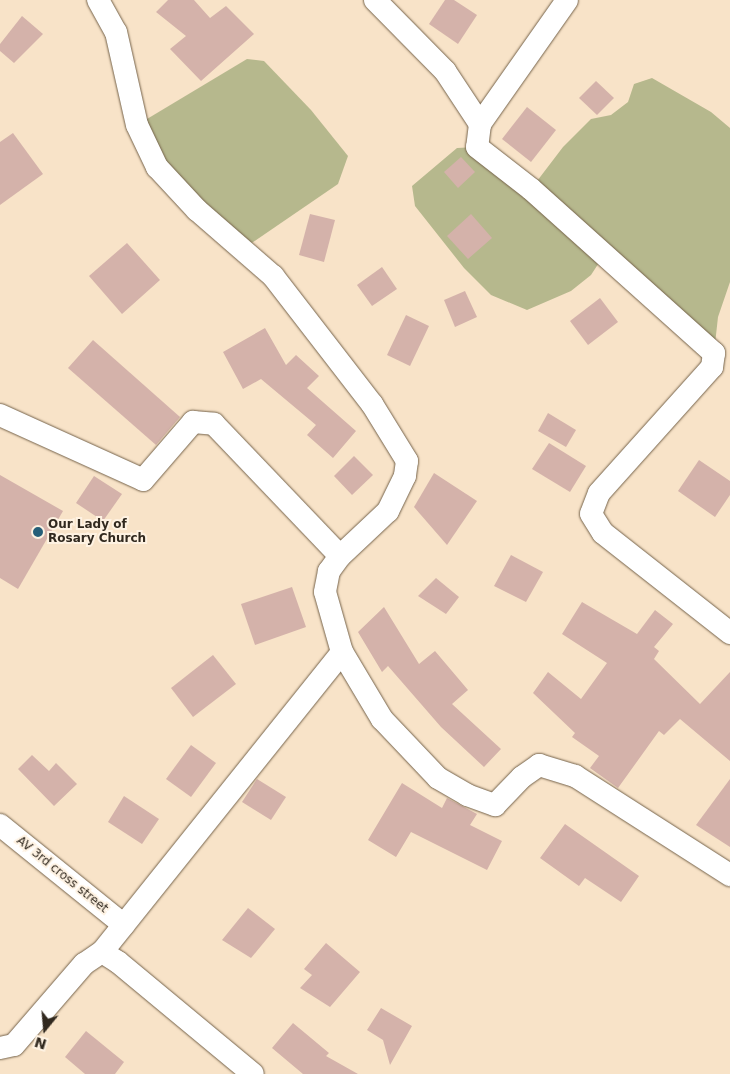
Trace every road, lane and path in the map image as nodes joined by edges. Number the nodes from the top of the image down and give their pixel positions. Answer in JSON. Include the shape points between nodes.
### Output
{"nodes":[{"id":1,"x":98,"y":0,"type":"edge"},
{"id":2,"x":375,"y":0,"type":"edge"},
{"id":3,"x":567,"y":0,"type":"edge"},
{"id":4,"x":480,"y":124,"type":"junction"},
{"id":5,"x":0,"y":415,"type":"edge"},
{"id":6,"x":340,"y":556,"type":"junction"},
{"id":7,"x":730,"y":633,"type":"edge"},
{"id":8,"x":342,"y":652,"type":"junction"},
{"id":9,"x":0,"y":825,"type":"edge"},
{"id":10,"x":730,"y":875,"type":"edge"},
{"id":11,"x":124,"y":925,"type":"junction"},
{"id":12,"x":102,"y":952,"type":"junction"},
{"id":13,"x":0,"y":1048,"type":"edge"},
{"id":14,"x":253,"y":1074,"type":"edge"}],
"edges":[{"from":1,"to":6,"type":"street","via":[[116,32],[138,125],[157,167],[197,210],[272,276],[372,404],[407,461],[406,476],[388,511]]},
{"from":2,"to":4,"type":"street","via":[[446,71]]},
{"from":3,"to":4,"type":"street"},
{"from":4,"to":7,"type":"street","via":[[477,147],[531,189],[714,353],[712,367],[599,493],[591,514],[603,533]]},
{"from":5,"to":6,"type":"street","via":[[143,480],[193,422],[214,424]]},
{"from":6,"to":8,"type":"street","via":[[329,571],[324,592]]},
{"from":8,"to":10,"type":"street","via":[[382,719],[438,778],[467,795],[495,804],[522,777],[539,766],[575,776]]},
{"from":8,"to":11,"type":"street"},
{"from":9,"to":11,"type":"street","name":"AV 3rd cross street"},
{"from":11,"to":12,"type":"street"},
{"from":12,"to":13,"type":"street","via":[[84,964],[14,1046]]},
{"from":12,"to":14,"type":"street"}]}
